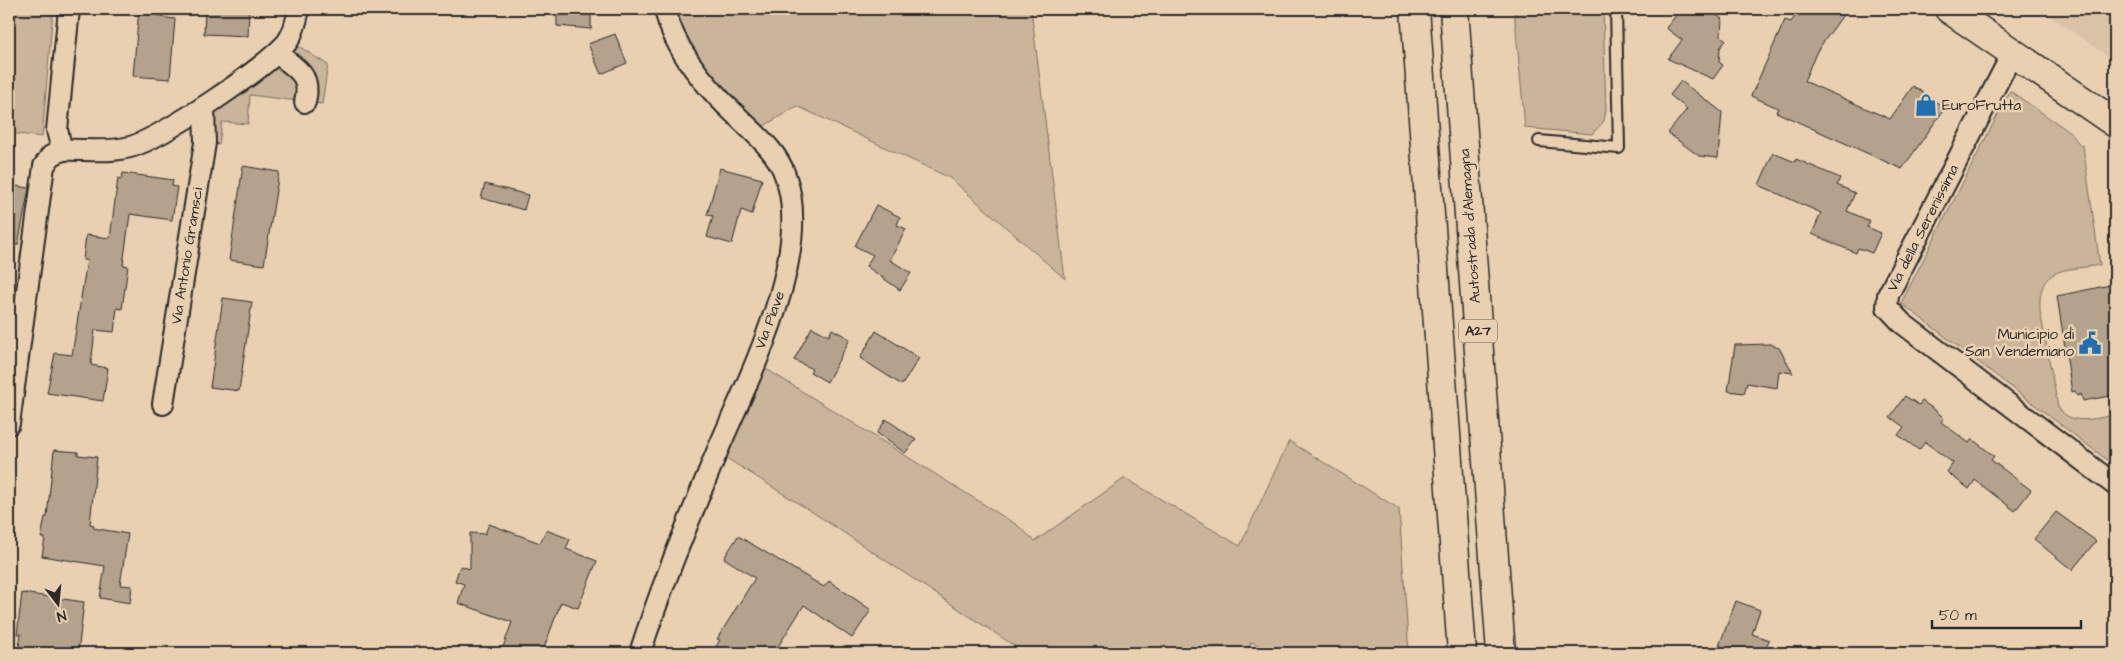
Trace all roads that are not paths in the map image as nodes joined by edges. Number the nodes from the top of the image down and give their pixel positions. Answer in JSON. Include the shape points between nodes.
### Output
{"nodes":[{"id":1,"x":69,"y":9,"type":"edge"},
{"id":2,"x":299,"y":9,"type":"edge"},
{"id":3,"x":665,"y":9,"type":"edge"},
{"id":4,"x":1415,"y":9,"type":"edge"},
{"id":5,"x":1454,"y":9,"type":"edge"},
{"id":6,"x":1616,"y":9,"type":"edge"},
{"id":7,"x":1949,"y":9,"type":"edge"},
{"id":8,"x":2013,"y":52,"type":"junction"},
{"id":9,"x":277,"y":53,"type":"junction"},
{"id":10,"x":305,"y":102,"type":"dead end"},
{"id":11,"x":204,"y":107,"type":"junction"},
{"id":12,"x":2115,"y":123,"type":"edge"},
{"id":13,"x":1538,"y":141,"type":"dead end"},
{"id":14,"x":62,"y":150,"type":"junction"},
{"id":15,"x":163,"y":404,"type":"dead end"},
{"id":16,"x":9,"y":424,"type":"edge"},
{"id":17,"x":2115,"y":485,"type":"edge"},
{"id":18,"x":640,"y":653,"type":"edge"},
{"id":19,"x":1462,"y":653,"type":"edge"},
{"id":20,"x":1501,"y":653,"type":"edge"}],
"edges":[{"from":1,"to":14,"type":"street","via":[[57,130]]},
{"from":2,"to":9,"type":"street","via":[[289,40]]},
{"from":3,"to":18,"type":"street","name":"Via Piave","via":[[676,42],[695,68],[717,97],[767,146],[785,173],[791,195],[793,230],[788,266],[772,319],[695,507]]},
{"from":4,"to":19,"type":"main road","number":"A27"},
{"from":5,"to":20,"type":"main road","name":"Autostrada d'Alemagna","number":"A27"},
{"from":6,"to":13,"type":"lane","via":[[1619,148]]},
{"from":7,"to":8,"type":"main road"},
{"from":8,"to":12,"type":"main road"},
{"from":8,"to":17,"type":"street","name":"Via della Serenissima","via":[[1888,295],[1887,307],[1902,323]]},
{"from":9,"to":10,"type":"street","via":[[304,75],[308,90]]},
{"from":9,"to":11,"type":"street"},
{"from":11,"to":14,"type":"street","via":[[146,142],[130,147]]},
{"from":11,"to":15,"type":"street","name":"Via Antonio Gramsci","via":[[205,143]]},
{"from":14,"to":16,"type":"street","via":[[51,156],[44,166]]}]}
